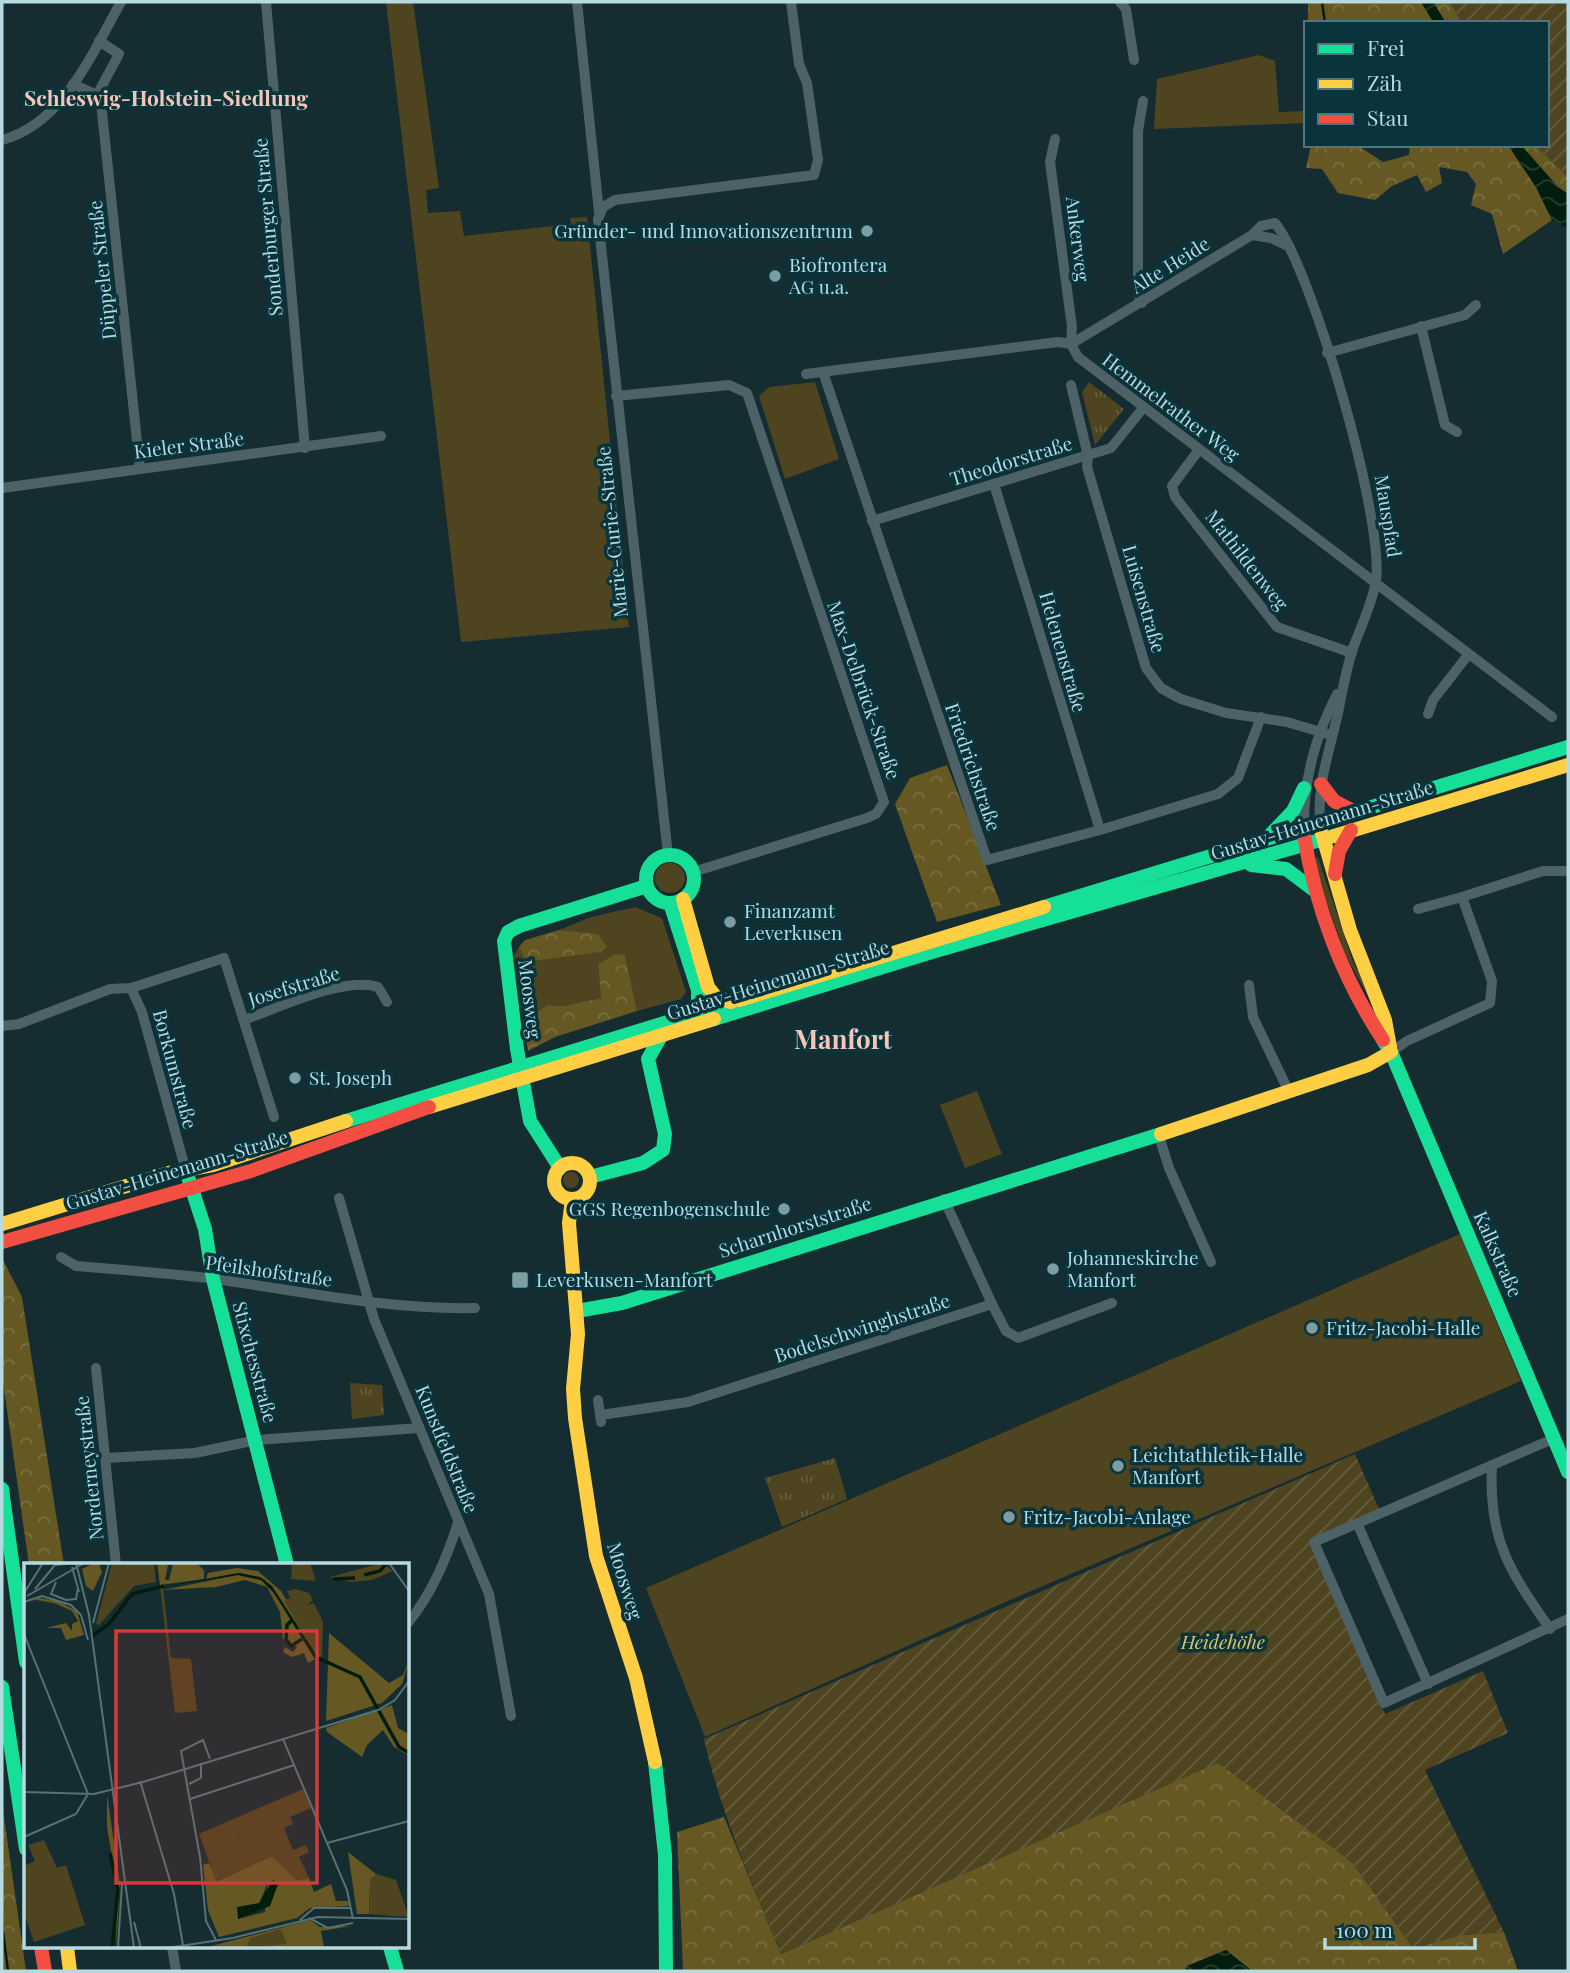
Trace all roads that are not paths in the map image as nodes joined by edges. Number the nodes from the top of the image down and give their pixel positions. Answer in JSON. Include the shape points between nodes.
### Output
{"nodes":[{"id":1,"x":121,"y":2,"type":"edge"},
{"id":2,"x":266,"y":2,"type":"edge"},
{"id":3,"x":577,"y":2,"type":"edge"},
{"id":4,"x":791,"y":2,"type":"edge"},
{"id":5,"x":1120,"y":2,"type":"edge"},
{"id":6,"x":99,"y":41,"type":"junction"},
{"id":7,"x":1134,"y":60,"type":"dead end"},
{"id":8,"x":73,"y":84,"type":"junction"},
{"id":9,"x":97,"y":95,"type":"junction"},
{"id":10,"x":1143,"y":101,"type":"dead end"},
{"id":11,"x":1055,"y":139,"type":"dead end"},
{"id":12,"x":2,"y":140,"type":"edge"},
{"id":13,"x":601,"y":209,"type":"junction"},
{"id":14,"x":1252,"y":235,"type":"junction"},
{"id":15,"x":1290,"y":248,"type":"junction"},
{"id":16,"x":1142,"y":303,"type":"junction"},
{"id":17,"x":1476,"y":305,"type":"dead end"},
{"id":18,"x":1421,"y":326,"type":"junction"},
{"id":19,"x":1071,"y":344,"type":"junction"},
{"id":20,"x":1327,"y":352,"type":"junction"},
{"id":21,"x":823,"y":372,"type":"junction"},
{"id":22,"x":806,"y":374,"type":"dead end"},
{"id":23,"x":1071,"y":385,"type":"dead end"},
{"id":24,"x":616,"y":396,"type":"junction"},
{"id":25,"x":1143,"y":408,"type":"junction"},
{"id":26,"x":1457,"y":432,"type":"dead end"},
{"id":27,"x":380,"y":436,"type":"dead end"},
{"id":28,"x":305,"y":448,"type":"junction"},
{"id":29,"x":1198,"y":450,"type":"junction"},
{"id":30,"x":1088,"y":456,"type":"junction"},
{"id":31,"x":140,"y":469,"type":"junction"},
{"id":32,"x":994,"y":484,"type":"junction"},
{"id":33,"x":2,"y":488,"type":"edge"},
{"id":34,"x":872,"y":521,"type":"junction"},
{"id":35,"x":1376,"y":585,"type":"junction"},
{"id":36,"x":1352,"y":653,"type":"junction"},
{"id":37,"x":1468,"y":655,"type":"junction"},
{"id":38,"x":1342,"y":685,"type":"junction"},
{"id":39,"x":1428,"y":714,"type":"dead end"},
{"id":40,"x":1261,"y":717,"type":"junction"},
{"id":41,"x":1552,"y":717,"type":"dead end"},
{"id":42,"x":1320,"y":732,"type":"junction"},
{"id":43,"x":1331,"y":735,"type":"junction"},
{"id":44,"x":1568,"y":747,"type":"edge"},
{"id":45,"x":1568,"y":765,"type":"edge"},
{"id":46,"x":1321,"y":784,"type":"junction"},
{"id":47,"x":1304,"y":788,"type":"junction"},
{"id":48,"x":1355,"y":812,"type":"junction"},
{"id":49,"x":1320,"y":822,"type":"junction"},
{"id":50,"x":1304,"y":826,"type":"junction"},
{"id":51,"x":1100,"y":830,"type":"junction"},
{"id":52,"x":1351,"y":830,"type":"junction"},
{"id":53,"x":1268,"y":837,"type":"junction"},
{"id":54,"x":1322,"y":839,"type":"junction"},
{"id":55,"x":1305,"y":844,"type":"junction"},
{"id":56,"x":668,"y":855,"type":"junction"},
{"id":57,"x":1244,"y":864,"type":"junction"},
{"id":58,"x":1564,"y":871,"type":"dead end"},
{"id":59,"x":693,"y":872,"type":"junction"},
{"id":60,"x":1335,"y":878,"type":"junction"},
{"id":61,"x":647,"y":886,"type":"junction"},
{"id":62,"x":1315,"y":891,"type":"junction"},
{"id":63,"x":1462,"y":897,"type":"junction"},
{"id":64,"x":677,"y":901,"type":"junction"},
{"id":65,"x":1419,"y":909,"type":"dead end"},
{"id":66,"x":1249,"y":985,"type":"dead end"},
{"id":67,"x":131,"y":988,"type":"junction"},
{"id":68,"x":387,"y":1002,"type":"dead end"},
{"id":69,"x":731,"y":1002,"type":"junction"},
{"id":70,"x":689,"y":1015,"type":"junction"},
{"id":71,"x":244,"y":1020,"type":"junction"},
{"id":72,"x":2,"y":1026,"type":"edge"},
{"id":73,"x":661,"y":1036,"type":"junction"},
{"id":74,"x":623,"y":1048,"type":"junction"},
{"id":75,"x":1391,"y":1052,"type":"junction"},
{"id":76,"x":648,"y":1059,"type":"junction"},
{"id":77,"x":1289,"y":1092,"type":"junction"},
{"id":78,"x":274,"y":1117,"type":"dead end"},
{"id":79,"x":1158,"y":1133,"type":"junction"},
{"id":80,"x":559,"y":1168,"type":"junction"},
{"id":81,"x":186,"y":1171,"type":"junction"},
{"id":82,"x":590,"y":1177,"type":"junction"},
{"id":83,"x":192,"y":1188,"type":"junction"},
{"id":84,"x":339,"y":1198,"type":"dead end"},
{"id":85,"x":572,"y":1199,"type":"junction"},
{"id":86,"x":944,"y":1199,"type":"junction"},
{"id":87,"x":2,"y":1224,"type":"edge"},
{"id":88,"x":4,"y":1238,"type":"edge"},
{"id":89,"x":61,"y":1257,"type":"dead end"},
{"id":90,"x":1211,"y":1262,"type":"dead end"},
{"id":91,"x":213,"y":1279,"type":"junction"},
{"id":92,"x":369,"y":1303,"type":"junction"},
{"id":93,"x":1112,"y":1303,"type":"dead end"},
{"id":94,"x":992,"y":1304,"type":"junction"},
{"id":95,"x":475,"y":1308,"type":"dead end"},
{"id":96,"x":577,"y":1311,"type":"junction"},
{"id":97,"x":96,"y":1368,"type":"dead end"},
{"id":98,"x":598,"y":1400,"type":"dead end"},
{"id":99,"x":419,"y":1428,"type":"junction"},
{"id":100,"x":1555,"y":1438,"type":"junction"},
{"id":101,"x":257,"y":1440,"type":"junction"},
{"id":102,"x":106,"y":1458,"type":"junction"},
{"id":103,"x":1492,"y":1465,"type":"junction"},
{"id":104,"x":1568,"y":1472,"type":"edge"},
{"id":105,"x":2,"y":1489,"type":"edge"},
{"id":106,"x":458,"y":1523,"type":"junction"},
{"id":107,"x":1357,"y":1523,"type":"junction"},
{"id":108,"x":116,"y":1563,"type":"edge"},
{"id":109,"x":287,"y":1563,"type":"edge"},
{"id":110,"x":1568,"y":1619,"type":"edge"},
{"id":111,"x":410,"y":1620,"type":"edge"},
{"id":112,"x":1550,"y":1629,"type":"junction"},
{"id":113,"x":24,"y":1648,"type":"edge"},
{"id":114,"x":1428,"y":1684,"type":"junction"},
{"id":115,"x":2,"y":1687,"type":"edge"},
{"id":116,"x":510,"y":1716,"type":"dead end"},
{"id":117,"x":24,"y":1836,"type":"edge"},
{"id":118,"x":41,"y":1948,"type":"edge"},
{"id":119,"x":67,"y":1948,"type":"edge"},
{"id":120,"x":172,"y":1948,"type":"edge"},
{"id":121,"x":390,"y":1948,"type":"edge"},
{"id":122,"x":44,"y":1970,"type":"edge"},
{"id":123,"x":70,"y":1971,"type":"edge"},
{"id":124,"x":176,"y":1971,"type":"edge"},
{"id":125,"x":397,"y":1971,"type":"edge"},
{"id":126,"x":666,"y":1971,"type":"edge"}],
"edges":[{"from":1,"to":6,"type":"street"},
{"from":2,"to":28,"type":"street","name":"Sonderburger Straße"},
{"from":3,"to":13,"type":"street","name":"Marie-Curie-Straße"},
{"from":4,"to":13,"type":"street","via":[[818,160],[814,175],[615,200]]},
{"from":5,"to":7,"type":"street","via":[[1126,9]]},
{"from":6,"to":8,"type":"street"},
{"from":6,"to":9,"type":"street","via":[[119,54]]},
{"from":8,"to":9,"type":"street"},
{"from":8,"to":12,"type":"street","via":[[32,127]]},
{"from":9,"to":31,"type":"street","name":"Düppeler Straße"},
{"from":10,"to":16,"type":"street","via":[[1138,149],[1138,294]]},
{"from":11,"to":19,"type":"street","name":"Ankerweg","via":[[1050,162]]},
{"from":13,"to":24,"type":"street","name":"Marie-Curie-Straße"},
{"from":14,"to":15,"type":"street"},
{"from":14,"to":15,"type":"street","name":"Mauspfad","via":[[1261,226],[1275,223]]},
{"from":14,"to":16,"type":"street","name":"Alte Heide"},
{"from":15,"to":20,"type":"street","name":"Mauspfad"},
{"from":16,"to":19,"type":"street","name":"Alte Heide"},
{"from":17,"to":18,"type":"street","via":[[1465,315]]},
{"from":18,"to":20,"type":"street"},
{"from":18,"to":26,"type":"street","via":[[1445,425]]},
{"from":19,"to":21,"type":"street"},
{"from":19,"to":25,"type":"street","name":"Hemmelrather Weg","via":[[1078,357]]},
{"from":20,"to":35,"type":"street","name":"Mauspfad","via":[[1366,483],[1379,563]]},
{"from":21,"to":22,"type":"street"},
{"from":21,"to":34,"type":"street","name":"Friedrichstraße"},
{"from":23,"to":30,"type":"street","name":"Luisenstraße"},
{"from":24,"to":56,"type":"street","name":"Marie-Curie-Straße"},
{"from":24,"to":59,"type":"street","name":"Max-Delbrück-Straße","via":[[729,385],[747,393],[884,802],[867,818]]},
{"from":25,"to":29,"type":"street","name":"Hemmelrather Weg"},
{"from":25,"to":30,"type":"street","name":"Theodorstraße","via":[[1111,448]]},
{"from":27,"to":28,"type":"street","name":"Kieler Straße"},
{"from":28,"to":31,"type":"street","name":"Kieler Straße"},
{"from":29,"to":35,"type":"street","name":"Hemmelrather Weg"},
{"from":29,"to":36,"type":"street","name":"Mathildenweg","via":[[1172,486],[1174,497],[1277,627]]},
{"from":30,"to":32,"type":"street","name":"Theodorstraße"},
{"from":30,"to":40,"type":"street","name":"Luisenstraße","via":[[1087,467],[1146,668],[1161,688],[1181,699],[1226,713]]},
{"from":31,"to":33,"type":"street","name":"Kieler Straße"},
{"from":32,"to":34,"type":"street","name":"Theodorstraße"},
{"from":32,"to":51,"type":"street","name":"Helenenstraße"},
{"from":34,"to":51,"type":"street","name":"Friedrichstraße","via":[[987,860]]},
{"from":35,"to":36,"type":"street","name":"Mauspfad"},
{"from":35,"to":37,"type":"street","name":"Hemmelrather Weg"},
{"from":36,"to":38,"type":"street","name":"Mauspfad"},
{"from":37,"to":39,"type":"street","via":[[1433,700]]},
{"from":37,"to":41,"type":"street","name":"Hemmelrather Weg"},
{"from":38,"to":42,"type":"street","name":"Mauspfad"},
{"from":38,"to":43,"type":"street","name":"Mauspfad"},
{"from":40,"to":42,"type":"street","name":"Luisenstraße"},
{"from":40,"to":51,"type":"street","name":"Friedrichstraße","via":[[1243,768],[1229,787]]},
{"from":42,"to":43,"type":"street","name":"Luisenstraße"},
{"from":42,"to":47,"type":"street","name":"Mauspfad"},
{"from":43,"to":46,"type":"street","name":"Mauspfad"},
{"from":44,"to":48,"type":"main road","name":"Gustav-Heinemann-Straße"},
{"from":45,"to":52,"type":"main road","name":"Gustav-Heinemann-Straße"},
{"from":46,"to":48,"type":"main road","via":[[1334,801]]},
{"from":46,"to":49,"type":"street","name":"Mauspfad"},
{"from":47,"to":50,"type":"street","name":"Mauspfad"},
{"from":47,"to":53,"type":"main road","via":[[1290,816]]},
{"from":48,"to":49,"type":"main road","name":"Gustav-Heinemann-Straße"},
{"from":49,"to":50,"type":"main road","name":"Gustav-Heinemann-Straße"},
{"from":49,"to":54,"type":"main road","name":"Kalkstraße"},
{"from":50,"to":53,"type":"main road","name":"Gustav-Heinemann-Straße"},
{"from":50,"to":55,"type":"main road","name":"Kalkstraße"},
{"from":52,"to":54,"type":"main road","name":"Gustav-Heinemann-Straße"},
{"from":52,"to":60,"type":"main road","via":[[1339,851]]},
{"from":53,"to":69,"type":"main road","name":"Gustav-Heinemann-Straße"},
{"from":54,"to":55,"type":"main road","name":"Gustav-Heinemann-Straße"},
{"from":54,"to":60,"type":"main road","name":"Kalkstraße"},
{"from":55,"to":57,"type":"main road","name":"Gustav-Heinemann-Straße"},
{"from":55,"to":62,"type":"main road","name":"Kalkstraße"},
{"from":56,"to":59,"type":"main road","via":[[686,861]]},
{"from":56,"to":61,"type":"main road","via":[[650,865]]},
{"from":57,"to":62,"type":"main road","via":[[1286,869]]},
{"from":57,"to":73,"type":"main road","name":"Gustav-Heinemann-Straße","via":[[940,950]]},
{"from":58,"to":63,"type":"street","via":[[1543,871]]},
{"from":59,"to":64,"type":"main road","via":[[692,890]]},
{"from":60,"to":75,"type":"main road","name":"Kalkstraße","via":[[1385,1020]]},
{"from":61,"to":64,"type":"main road","via":[[656,898]]},
{"from":61,"to":80,"type":"main road","name":"Moosweg","via":[[508,932],[504,942],[530,1121]]},
{"from":62,"to":75,"type":"main road","name":"Kalkstraße","via":[[1344,964]]},
{"from":63,"to":65,"type":"street"},
{"from":63,"to":75,"type":"street","via":[[1492,981],[1490,1003]]},
{"from":64,"to":69,"type":"main road","via":[[708,987],[716,997]]},
{"from":64,"to":70,"type":"main road","via":[[698,990],[698,1002]]},
{"from":66,"to":77,"type":"street","via":[[1253,1017]]},
{"from":67,"to":71,"type":"street","name":"Josefstraße","via":[[224,958]]},
{"from":67,"to":72,"type":"street","via":[[110,989],[19,1024]]},
{"from":67,"to":81,"type":"street","name":"Borkumstraße","via":[[142,1012]]},
{"from":68,"to":71,"type":"street","name":"Josefstraße","via":[[378,987],[366,983]]},
{"from":69,"to":70,"type":"main road","name":"Gustav-Heinemann-Straße"},
{"from":70,"to":81,"type":"main road","name":"Gustav-Heinemann-Straße"},
{"from":71,"to":78,"type":"street","name":"Josefstraße"},
{"from":73,"to":74,"type":"main road","name":"Gustav-Heinemann-Straße"},
{"from":73,"to":76,"type":"main road"},
{"from":74,"to":76,"type":"main road"},
{"from":74,"to":83,"type":"main road","name":"Gustav-Heinemann-Straße","via":[[426,1108]]},
{"from":75,"to":77,"type":"main road","name":"Scharnhorststraße","via":[[1368,1065]]},
{"from":75,"to":100,"type":"main road","name":"Kalkstraße"},
{"from":76,"to":82,"type":"main road","via":[[665,1134],[663,1150],[643,1163]]},
{"from":77,"to":79,"type":"main road","name":"Scharnhorststraße"},
{"from":79,"to":86,"type":"main road","name":"Scharnhorststraße"},
{"from":79,"to":90,"type":"street"},
{"from":80,"to":82,"type":"main road","via":[[578,1164]]},
{"from":80,"to":85,"type":"main road","via":[[555,1187]]},
{"from":81,"to":83,"type":"main road","name":"Stixchesstraße"},
{"from":81,"to":87,"type":"main road","name":"Gustav-Heinemann-Straße"},
{"from":82,"to":85,"type":"main road","via":[[586,1192]]},
{"from":83,"to":88,"type":"main road","name":"Gustav-Heinemann-Straße"},
{"from":83,"to":91,"type":"main road","name":"Stixchesstraße"},
{"from":84,"to":92,"type":"street","name":"Kunstfeldstraße"},
{"from":85,"to":96,"type":"main road","name":"Moosweg","via":[[569,1223]]},
{"from":86,"to":94,"type":"street"},
{"from":86,"to":96,"type":"main road","name":"Scharnhorststraße","via":[[622,1303]]},
{"from":89,"to":91,"type":"street","name":"Pfeilshofstraße","via":[[76,1266]]},
{"from":91,"to":92,"type":"street","name":"Pfeilshofstraße"},
{"from":91,"to":101,"type":"main road","name":"Stixchesstraße"},
{"from":92,"to":95,"type":"street","name":"Pfeilshofstraße"},
{"from":92,"to":99,"type":"street","name":"Kunstfeldstraße"},
{"from":93,"to":94,"type":"street","via":[[1018,1338],[1006,1331]]},
{"from":94,"to":98,"type":"street","name":"Bodelschwinghstraße","via":[[688,1402],[601,1418]]},
{"from":96,"to":126,"type":"main road","name":"Moosweg","via":[[575,1418],[589,1528],[640,1691],[659,1783]]},
{"from":97,"to":102,"type":"street","name":"Norderneystraße"},
{"from":99,"to":101,"type":"street"},
{"from":99,"to":106,"type":"street","name":"Kunstfeldstraße"},
{"from":100,"to":103,"type":"street"},
{"from":100,"to":104,"type":"main road","name":"Kalkstraße"},
{"from":101,"to":102,"type":"street","via":[[195,1453]]},
{"from":101,"to":109,"type":"main road","name":"Stixchesstraße"},
{"from":102,"to":108,"type":"street","name":"Norderneystraße"},
{"from":103,"to":107,"type":"street"},
{"from":103,"to":112,"type":"street","via":[[1491,1517],[1500,1547]]},
{"from":105,"to":113,"type":"main road"},
{"from":106,"to":111,"type":"street","via":[[442,1568]]},
{"from":106,"to":116,"type":"street","name":"Kunstfeldstraße","via":[[489,1594]]},
{"from":107,"to":114,"type":"street"},
{"from":107,"to":114,"type":"street","via":[[1314,1542],[1380,1694],[1384,1703]]},
{"from":110,"to":112,"type":"street"},
{"from":112,"to":114,"type":"street"},
{"from":115,"to":117,"type":"main road"},
{"from":118,"to":122,"type":"main road"},
{"from":119,"to":123,"type":"main road"},
{"from":120,"to":124,"type":"street"},
{"from":121,"to":125,"type":"main road"}]}
